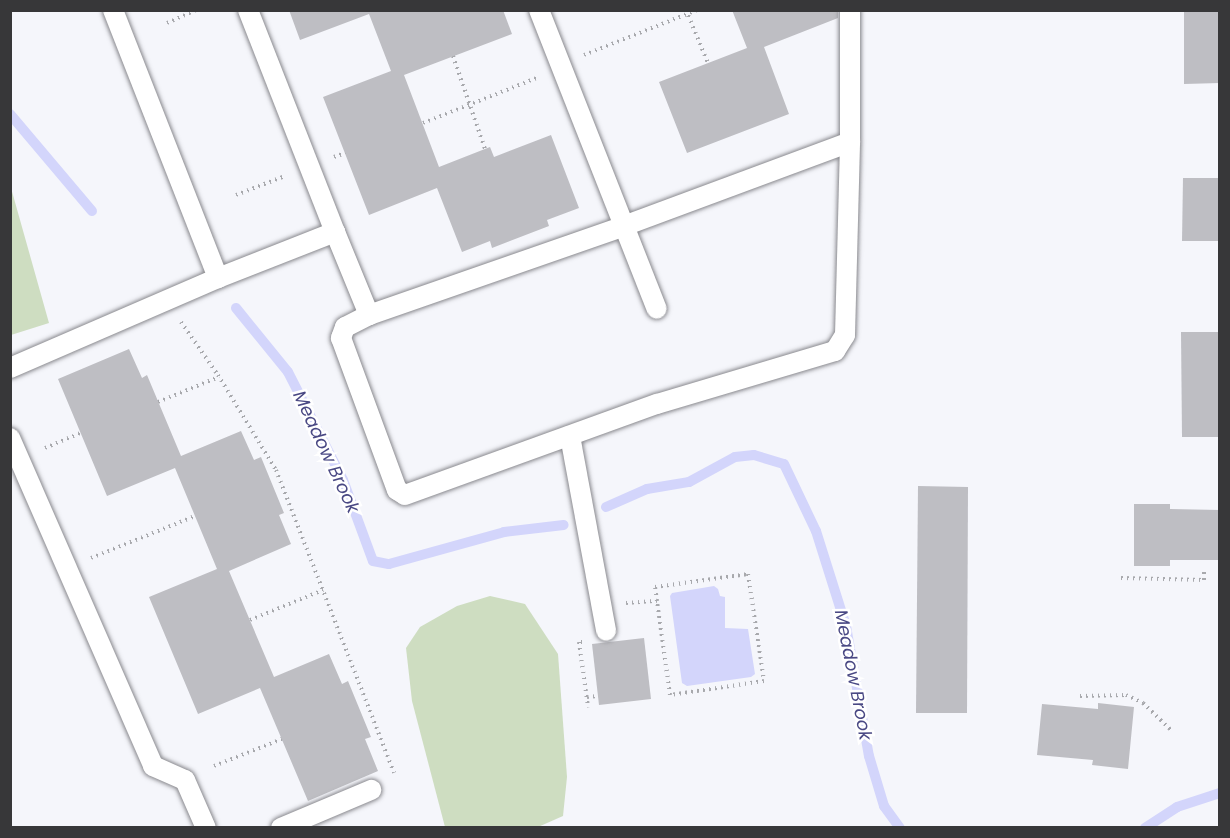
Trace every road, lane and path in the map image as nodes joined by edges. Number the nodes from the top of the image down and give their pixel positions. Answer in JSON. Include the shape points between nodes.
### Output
{"nodes":[{"id":1,"x":113,"y":10,"type":"edge"},
{"id":2,"x":196,"y":10,"type":"edge"},
{"id":3,"x":248,"y":10,"type":"edge"},
{"id":4,"x":538,"y":10,"type":"edge"},
{"id":5,"x":698,"y":10,"type":"edge"},
{"id":6,"x":850,"y":10,"type":"edge"},
{"id":7,"x":687,"y":12,"type":"edge"},
{"id":8,"x":167,"y":22,"type":"dead end"},
{"id":9,"x":453,"y":56,"type":"dead end"},
{"id":10,"x":708,"y":63,"type":"dead end"},
{"id":11,"x":561,"y":66,"type":"junction"},
{"id":12,"x":470,"y":104,"type":"junction"},
{"id":13,"x":423,"y":123,"type":"dead end"},
{"id":14,"x":850,"y":142,"type":"junction"},
{"id":15,"x":485,"y":149,"type":"dead end"},
{"id":16,"x":624,"y":226,"type":"junction"},
{"id":17,"x":335,"y":232,"type":"junction"},
{"id":18,"x":218,"y":278,"type":"junction"},
{"id":19,"x":657,"y":309,"type":"dead end"},
{"id":20,"x":369,"y":315,"type":"junction"},
{"id":21,"x":181,"y":322,"type":"dead end"},
{"id":22,"x":10,"y":368,"type":"edge"},
{"id":23,"x":219,"y":376,"type":"junction"},
{"id":24,"x":158,"y":402,"type":"dead end"},
{"id":25,"x":81,"y":433,"type":"dead end"},
{"id":26,"x":570,"y":436,"type":"junction"},
{"id":27,"x":10,"y":438,"type":"edge"},
{"id":28,"x":45,"y":448,"type":"dead end"},
{"id":29,"x":195,"y":516,"type":"dead end"},
{"id":30,"x":90,"y":558,"type":"dead end"},
{"id":31,"x":1204,"y":570,"type":"dead end"},
{"id":32,"x":1121,"y":578,"type":"dead end"},
{"id":33,"x":323,"y":590,"type":"junction"},
{"id":34,"x":657,"y":601,"type":"junction"},
{"id":35,"x":602,"y":605,"type":"junction"},
{"id":36,"x":250,"y":620,"type":"dead end"},
{"id":37,"x":606,"y":631,"type":"joint"},
{"id":38,"x":598,"y":696,"type":"dead end"},
{"id":39,"x":1080,"y":696,"type":"dead end"},
{"id":40,"x":587,"y":697,"type":"junction"},
{"id":41,"x":588,"y":707,"type":"dead end"},
{"id":42,"x":1171,"y":730,"type":"dead end"},
{"id":43,"x":282,"y":739,"type":"dead end"},
{"id":44,"x":214,"y":766,"type":"dead end"},
{"id":45,"x":397,"y":780,"type":"dead end"},
{"id":46,"x":371,"y":790,"type":"dead end"},
{"id":47,"x":206,"y":828,"type":"edge"},
{"id":48,"x":281,"y":828,"type":"edge"}],
"edges":[{"from":1,"to":18,"type":"lane"},
{"from":2,"to":8,"type":"path"},
{"from":3,"to":17,"type":"lane"},
{"from":4,"to":11,"type":"lane"},
{"from":5,"to":7,"type":"path"},
{"from":6,"to":14,"type":"lane"},
{"from":7,"to":10,"type":"path"},
{"from":7,"to":11,"type":"path"},
{"from":9,"to":12,"type":"path"},
{"from":11,"to":12,"type":"path"},
{"from":11,"to":16,"type":"lane"},
{"from":12,"to":13,"type":"path"},
{"from":12,"to":15,"type":"path"},
{"from":14,"to":16,"type":"lane"},
{"from":14,"to":26,"type":"lane","via":[[845,334],[835,351],[657,404]]},
{"from":16,"to":19,"type":"lane"},
{"from":16,"to":20,"type":"lane"},
{"from":17,"to":18,"type":"lane"},
{"from":17,"to":20,"type":"lane"},
{"from":18,"to":22,"type":"lane"},
{"from":20,"to":26,"type":"lane","via":[[345,327],[341,338],[400,494]]},
{"from":21,"to":23,"type":"path"},
{"from":23,"to":24,"type":"path"},
{"from":23,"to":33,"type":"path","via":[[276,470]]},
{"from":25,"to":28,"type":"path"},
{"from":26,"to":35,"type":"lane"},
{"from":27,"to":47,"type":"lane","via":[[153,766],[185,780]]},
{"from":29,"to":30,"type":"path"},
{"from":31,"to":32,"type":"path","via":[[1204,580]]},
{"from":33,"to":36,"type":"path"},
{"from":33,"to":45,"type":"path"},
{"from":34,"to":34,"type":"path","via":[[655,587],[748,574],[764,681],[670,695]]},
{"from":34,"to":35,"type":"path"},
{"from":35,"to":37,"type":"lane"},
{"from":37,"to":40,"type":"path","via":[[591,641],[579,642]]},
{"from":38,"to":40,"type":"path"},
{"from":39,"to":42,"type":"path","via":[[1126,695],[1143,703]]},
{"from":40,"to":41,"type":"path"},
{"from":43,"to":44,"type":"path"},
{"from":46,"to":48,"type":"lane"}]}
